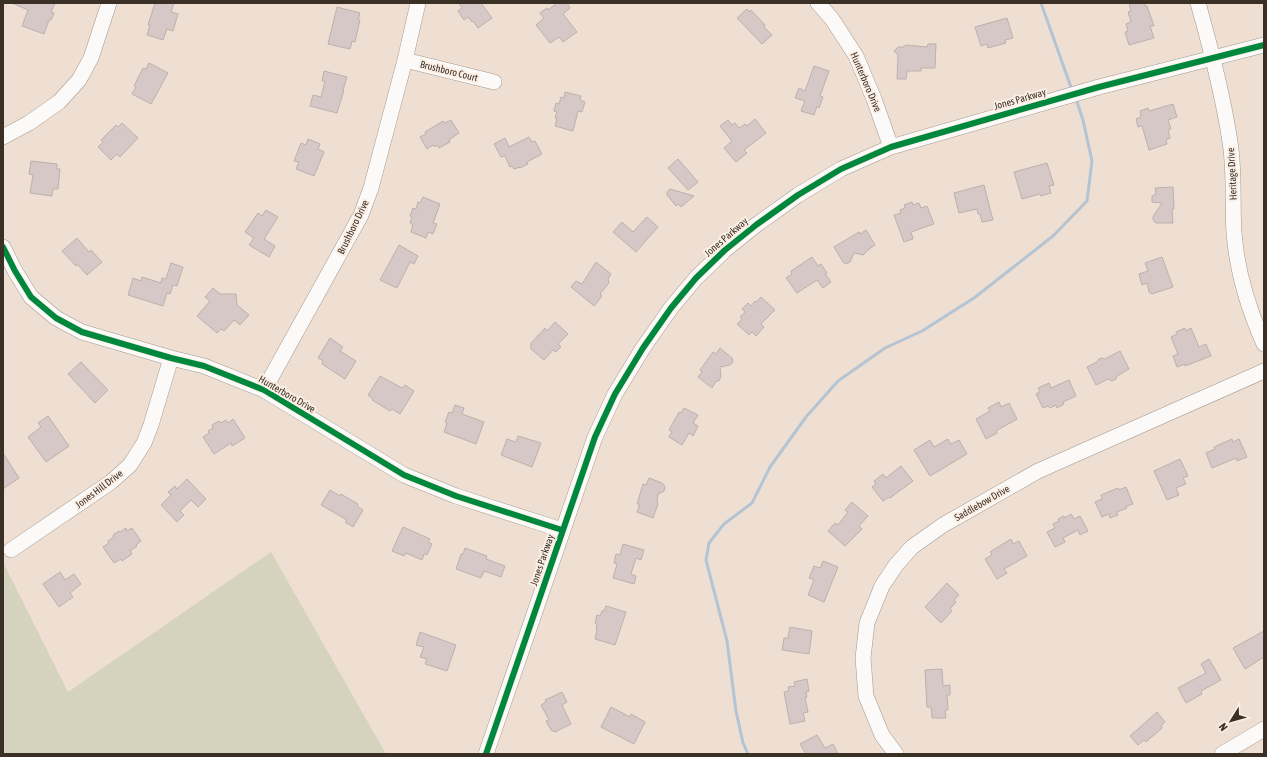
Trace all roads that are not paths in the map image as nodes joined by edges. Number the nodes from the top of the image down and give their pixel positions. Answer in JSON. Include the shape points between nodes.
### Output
{"nodes":[{"id":1,"x":109,"y":3,"type":"edge"},
{"id":2,"x":418,"y":3,"type":"edge"},
{"id":3,"x":818,"y":3,"type":"edge"},
{"id":4,"x":1198,"y":3,"type":"edge"},
{"id":5,"x":1264,"y":44,"type":"edge"},
{"id":6,"x":1213,"y":57,"type":"junction"},
{"id":7,"x":404,"y":60,"type":"junction"},
{"id":8,"x":494,"y":82,"type":"dead end"},
{"id":9,"x":3,"y":137,"type":"edge"},
{"id":10,"x":891,"y":146,"type":"junction"},
{"id":11,"x":3,"y":247,"type":"edge"},
{"id":12,"x":1264,"y":344,"type":"edge"},
{"id":13,"x":171,"y":358,"type":"junction"},
{"id":14,"x":1264,"y":371,"type":"edge"},
{"id":15,"x":264,"y":390,"type":"junction"},
{"id":16,"x":562,"y":530,"type":"junction"},
{"id":17,"x":11,"y":550,"type":"dead end"},
{"id":18,"x":1264,"y":729,"type":"edge"},
{"id":19,"x":486,"y":754,"type":"edge"},
{"id":20,"x":896,"y":754,"type":"edge"},
{"id":21,"x":1222,"y":754,"type":"edge"}],
"edges":[{"from":1,"to":9,"type":"street","via":[[91,58],[79,80],[59,102]]},
{"from":2,"to":7,"type":"street","name":"Brushboro Drive"},
{"from":3,"to":10,"type":"street","name":"Hunterboro Drive","via":[[832,19],[856,56]]},
{"from":4,"to":6,"type":"street","name":"Heritage Drive"},
{"from":5,"to":6,"type":"street","name":"Jones Parkway"},
{"from":6,"to":10,"type":"street","name":"Jones Parkway"},
{"from":6,"to":12,"type":"street","name":"Heritage Drive","via":[[1230,143],[1234,185],[1234,233],[1241,278],[1254,322]]},
{"from":7,"to":8,"type":"street","name":"Brushboro Court"},
{"from":7,"to":15,"type":"street","name":"Brushboro Drive","via":[[371,188],[361,215]]},
{"from":10,"to":16,"type":"street","name":"Jones Parkway","via":[[841,169],[798,195],[725,250],[696,278],[643,348],[615,394],[595,438]]},
{"from":11,"to":13,"type":"street","name":"Hunterboro Drive","via":[[32,297],[56,318],[82,332]]},
{"from":13,"to":15,"type":"street","name":"Hunterboro Drive","via":[[204,366]]},
{"from":13,"to":17,"type":"street","name":"Jones Hill Drive","via":[[151,425],[144,443],[130,465],[111,482]]},
{"from":14,"to":20,"type":"street","name":"Saddlebow Drive","via":[[1038,471],[949,521],[912,547],[882,586],[867,623],[863,658],[866,696],[882,735]]},
{"from":15,"to":16,"type":"street","name":"Hunterboro Drive","via":[[404,475],[456,496]]},
{"from":16,"to":19,"type":"street","name":"Jones Parkway"},
{"from":18,"to":21,"type":"street"}]}
